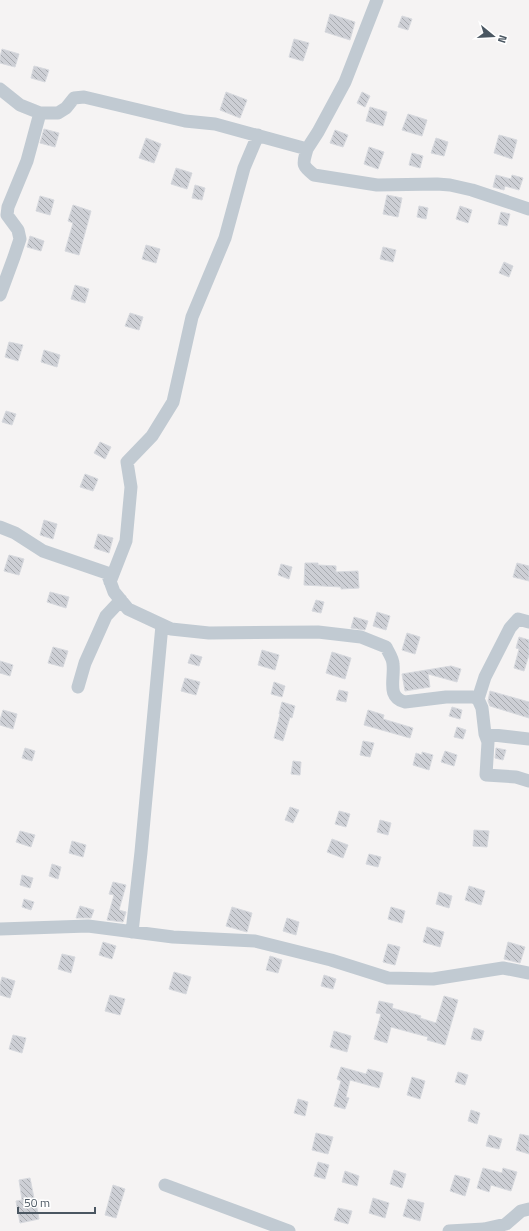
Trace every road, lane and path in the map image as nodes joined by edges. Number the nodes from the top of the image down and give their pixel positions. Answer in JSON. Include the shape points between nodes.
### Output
{"nodes":[{"id":1,"x":377,"y":0,"type":"edge"},
{"id":2,"x":0,"y":89,"type":"edge"},
{"id":3,"x":40,"y":114,"type":"junction"},
{"id":4,"x":258,"y":135,"type":"junction"},
{"id":5,"x":307,"y":149,"type":"junction"},
{"id":6,"x":529,"y":209,"type":"edge"},
{"id":7,"x":0,"y":295,"type":"edge"},
{"id":8,"x":0,"y":527,"type":"edge"},
{"id":9,"x":110,"y":582,"type":"junction"},
{"id":10,"x":121,"y":600,"type":"junction"},
{"id":11,"x":529,"y":622,"type":"edge"},
{"id":12,"x":162,"y":625,"type":"junction"},
{"id":13,"x":78,"y":687,"type":"dead end"},
{"id":14,"x":478,"y":699,"type":"junction"},
{"id":15,"x":485,"y":734,"type":"junction"},
{"id":16,"x":529,"y":739,"type":"edge"},
{"id":17,"x":529,"y":781,"type":"edge"},
{"id":18,"x":0,"y":930,"type":"edge"},
{"id":19,"x":132,"y":932,"type":"junction"},
{"id":20,"x":529,"y":973,"type":"edge"},
{"id":21,"x":165,"y":1185,"type":"dead end"},
{"id":22,"x":529,"y":1209,"type":"edge"},
{"id":23,"x":289,"y":1231,"type":"edge"},
{"id":24,"x":449,"y":1231,"type":"edge"}],
"edges":[{"from":1,"to":5,"type":"street","via":[[345,82]]},
{"from":2,"to":3,"type":"street","via":[[20,105]]},
{"from":3,"to":4,"type":"street","via":[[58,113],[74,98],[84,97]]},
{"from":3,"to":7,"type":"street","via":[[26,161],[8,207],[8,215],[20,238]]},
{"from":4,"to":5,"type":"street"},
{"from":4,"to":9,"type":"street","via":[[244,168],[225,238],[192,317],[173,402],[152,436],[127,462],[131,487],[126,541]]},
{"from":5,"to":6,"type":"street","via":[[303,162],[306,169],[314,175],[377,185],[450,185]]},
{"from":8,"to":9,"type":"street","via":[[15,533],[43,551],[107,573]]},
{"from":9,"to":10,"type":"street"},
{"from":10,"to":12,"type":"street","via":[[128,608]]},
{"from":10,"to":13,"type":"street","via":[[106,616],[85,663]]},
{"from":11,"to":14,"type":"street","via":[[518,619],[510,628],[485,677]]},
{"from":12,"to":14,"type":"street","via":[[171,629],[209,633],[318,632],[361,637],[386,647],[393,662],[393,693],[399,700],[405,702],[446,697]]},
{"from":12,"to":19,"type":"street"},
{"from":14,"to":15,"type":"street","via":[[482,708]]},
{"from":15,"to":16,"type":"street"},
{"from":15,"to":17,"type":"street","via":[[488,742],[486,775],[516,777]]},
{"from":18,"to":19,"type":"street","via":[[88,926]]},
{"from":19,"to":20,"type":"street","via":[[255,941],[332,960],[388,978],[433,979],[503,968]]},
{"from":21,"to":23,"type":"street"},
{"from":22,"to":24,"type":"street","via":[[520,1211],[506,1224],[484,1229]]}]}
